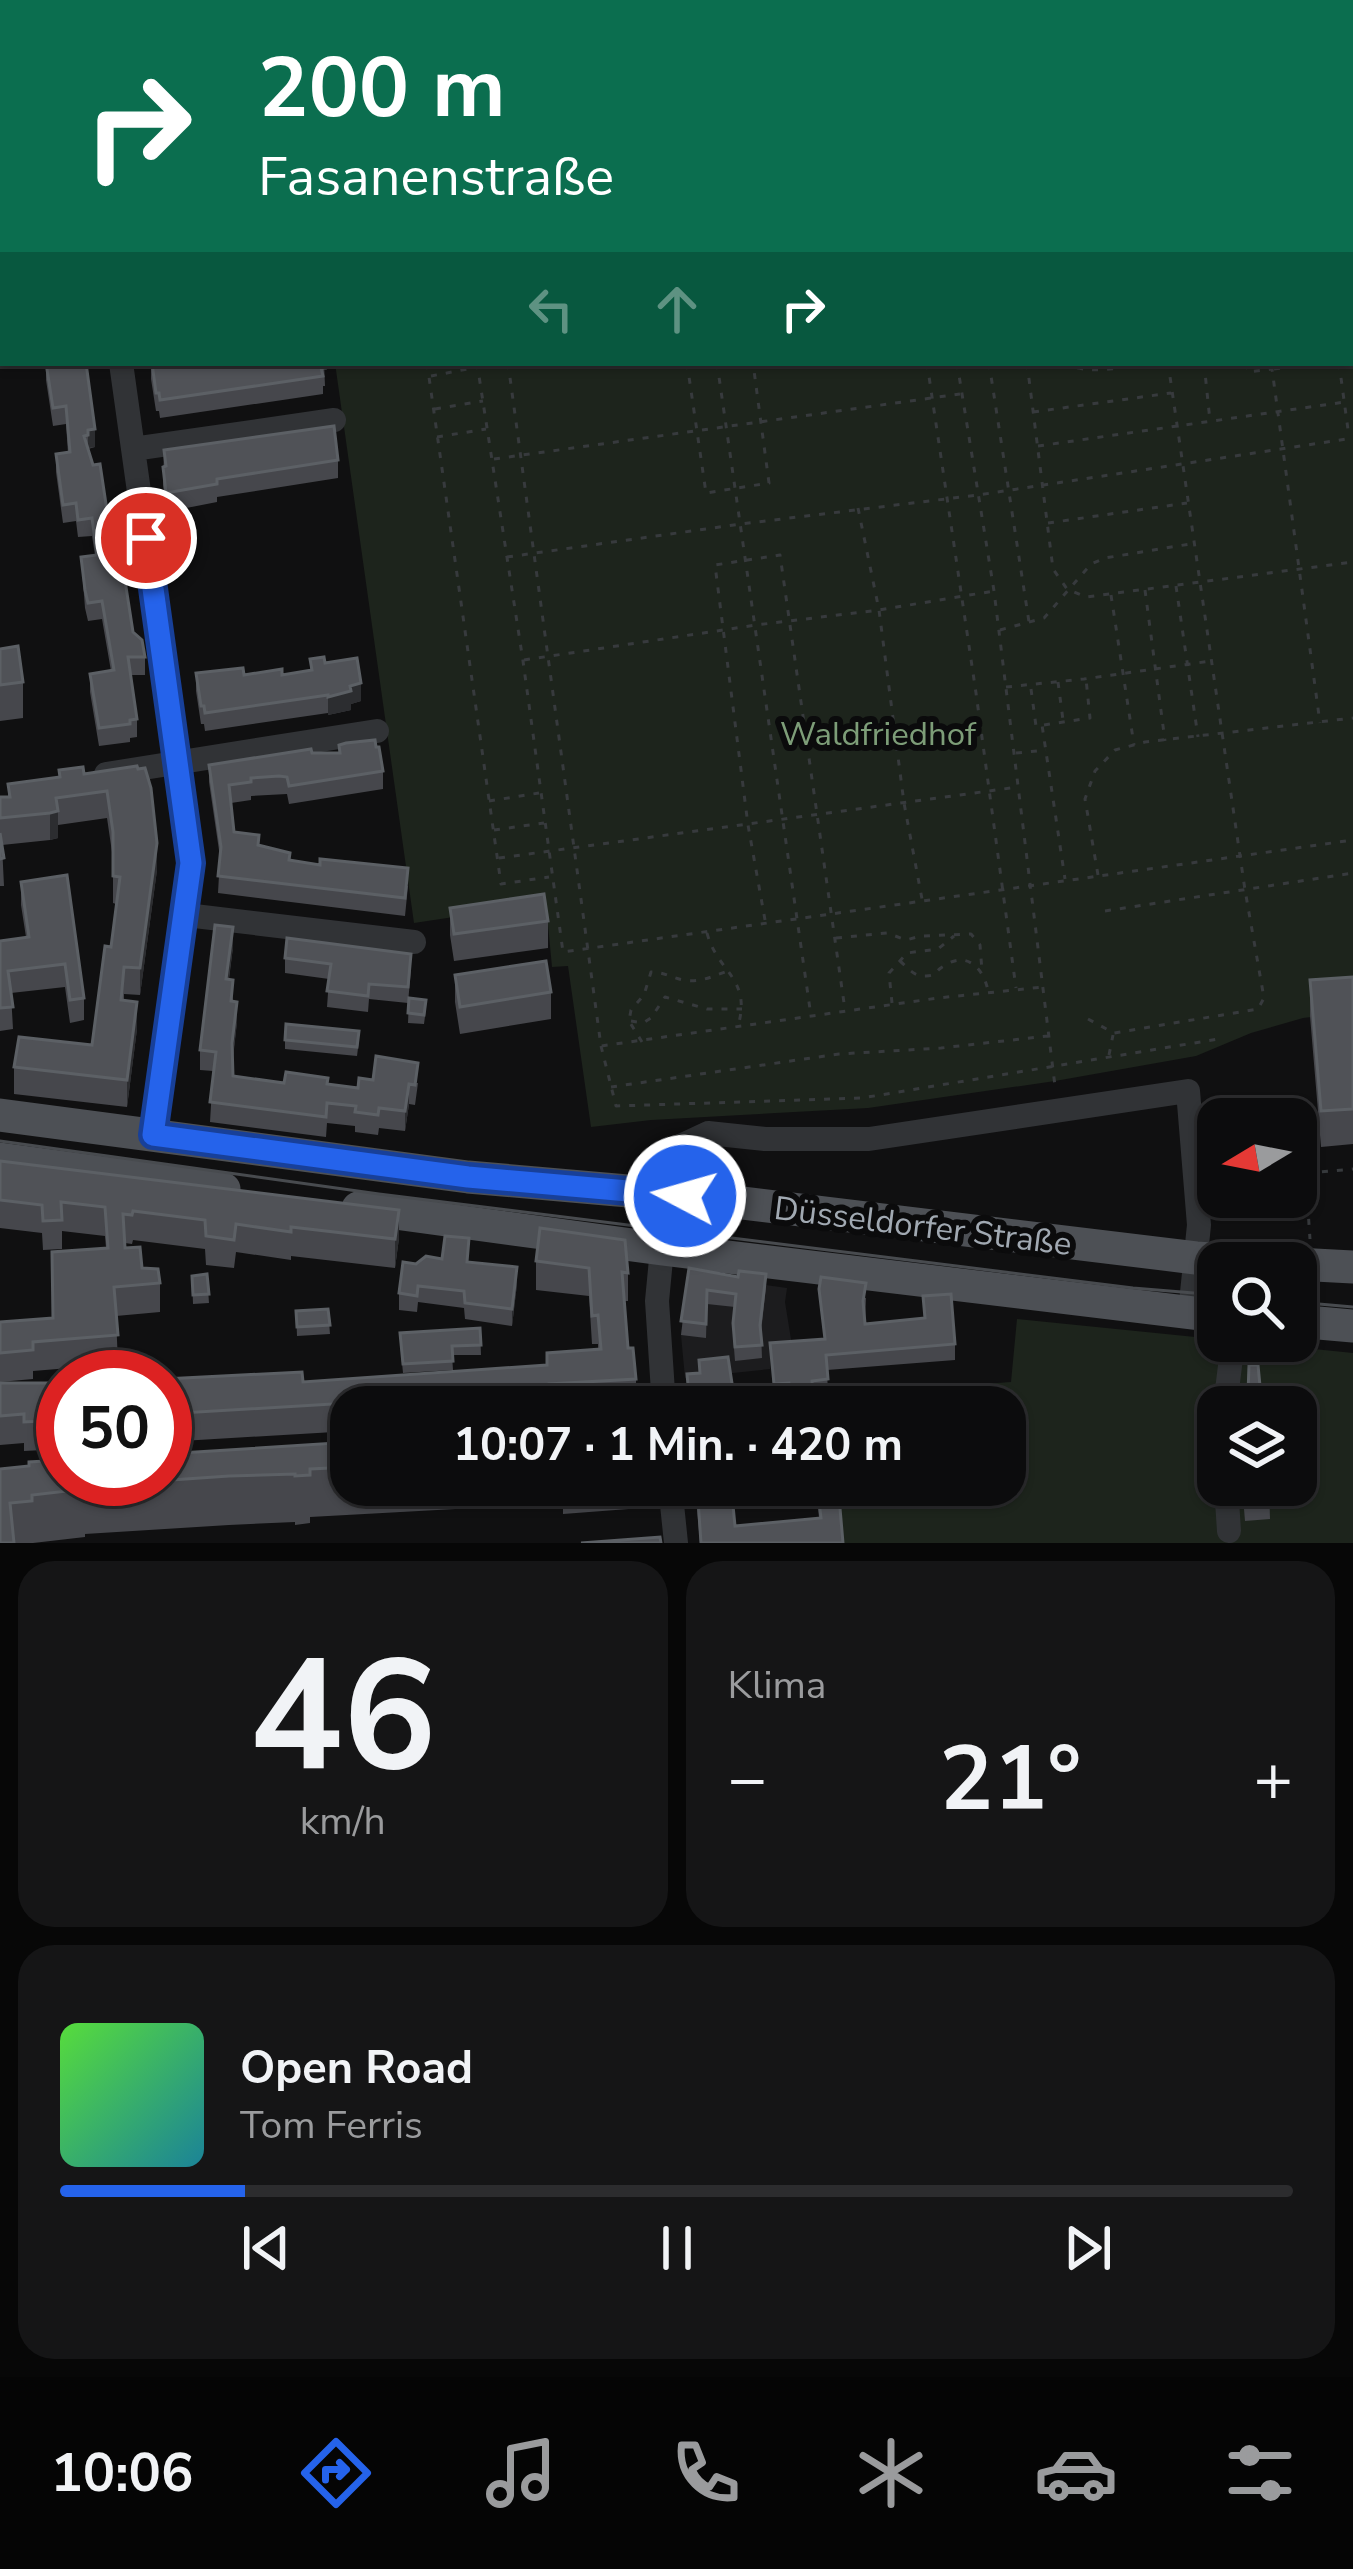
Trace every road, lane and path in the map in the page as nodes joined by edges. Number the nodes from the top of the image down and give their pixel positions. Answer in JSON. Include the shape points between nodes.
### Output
{"nodes":[{"id":1,"x":121,"y":366,"type":"edge"},
{"id":2,"x":427,"y":366,"type":"edge"},
{"id":3,"x":474,"y":366,"type":"edge"},
{"id":4,"x":478,"y":366,"type":"edge"},
{"id":5,"x":508,"y":366,"type":"edge"},
{"id":6,"x":687,"y":366,"type":"edge"},
{"id":7,"x":717,"y":366,"type":"edge"},
{"id":8,"x":752,"y":366,"type":"edge"},
{"id":9,"x":927,"y":366,"type":"edge"},
{"id":10,"x":958,"y":366,"type":"edge"},
{"id":11,"x":989,"y":366,"type":"edge"},
{"id":12,"x":1027,"y":366,"type":"edge"},
{"id":13,"x":1068,"y":366,"type":"edge"},
{"id":14,"x":1129,"y":366,"type":"edge"},
{"id":15,"x":1169,"y":366,"type":"edge"},
{"id":16,"x":1204,"y":366,"type":"edge"},
{"id":17,"x":1247,"y":366,"type":"edge"},
{"id":18,"x":1296,"y":366,"type":"edge"},
{"id":19,"x":1339,"y":366,"type":"edge"},
{"id":20,"x":1272,"y":369,"type":"junction"},
{"id":21,"x":429,"y":377,"type":"junction"},
{"id":22,"x":1173,"y":392,"type":"junction"},
{"id":23,"x":962,"y":393,"type":"junction"},
{"id":24,"x":932,"y":398,"type":"junction"},
{"id":25,"x":483,"y":401,"type":"junction"},
{"id":26,"x":1345,"y":402,"type":"junction"},
{"id":27,"x":433,"y":409,"type":"junction"},
{"id":28,"x":1033,"y":412,"type":"junction"},
{"id":29,"x":1278,"y":413,"type":"junction"},
{"id":30,"x":334,"y":420,"type":"dead end"},
{"id":31,"x":760,"y":421,"type":"junction"},
{"id":32,"x":1211,"y":423,"type":"junction"},
{"id":33,"x":726,"y":426,"type":"junction"},
{"id":34,"x":488,"y":428,"type":"junction"},
{"id":35,"x":1178,"y":428,"type":"junction"},
{"id":36,"x":697,"y":430,"type":"junction"},
{"id":37,"x":437,"y":437,"type":"junction"},
{"id":38,"x":1351,"y":438,"type":"edge"},
{"id":39,"x":1036,"y":447,"type":"junction"},
{"id":40,"x":133,"y":448,"type":"junction"},
{"id":41,"x":1282,"y":449,"type":"junction"},
{"id":42,"x":523,"y":456,"type":"junction"},
{"id":43,"x":492,"y":460,"type":"junction"},
{"id":44,"x":1184,"y":464,"type":"junction"},
{"id":45,"x":1041,"y":485,"type":"junction"},
{"id":46,"x":735,"y":488,"type":"junction"},
{"id":47,"x":1008,"y":490,"type":"junction"},
{"id":48,"x":978,"y":495,"type":"junction"},
{"id":49,"x":946,"y":499,"type":"junction"},
{"id":50,"x":1190,"y":502,"type":"junction"},
{"id":51,"x":858,"y":508,"type":"junction"},
{"id":52,"x":741,"y":524,"type":"junction"},
{"id":53,"x":1046,"y":524,"type":"junction"},
{"id":54,"x":1196,"y":543,"type":"junction"},
{"id":55,"x":534,"y":554,"type":"junction"},
{"id":56,"x":507,"y":557,"type":"junction"},
{"id":57,"x":746,"y":560,"type":"junction"},
{"id":58,"x":1353,"y":562,"type":"edge"},
{"id":59,"x":1300,"y":569,"type":"junction"},
{"id":60,"x":1201,"y":580,"type":"junction"},
{"id":61,"x":1175,"y":584,"type":"junction"},
{"id":62,"x":1067,"y":589,"type":"junction"},
{"id":63,"x":1144,"y":589,"type":"junction"},
{"id":64,"x":994,"y":591,"type":"junction"},
{"id":65,"x":1111,"y":593,"type":"junction"},
{"id":66,"x":959,"y":596,"type":"junction"},
{"id":67,"x":879,"y":610,"type":"junction"},
{"id":68,"x":790,"y":621,"type":"junction"},
{"id":69,"x":1029,"y":622,"type":"junction"},
{"id":70,"x":756,"y":625,"type":"junction"},
{"id":71,"x":723,"y":630,"type":"junction"},
{"id":72,"x":999,"y":630,"type":"junction"},
{"id":73,"x":549,"y":656,"type":"junction"},
{"id":74,"x":1213,"y":660,"type":"junction"},
{"id":75,"x":523,"y":661,"type":"junction"},
{"id":76,"x":1188,"y":665,"type":"junction"},
{"id":77,"x":1155,"y":669,"type":"junction"},
{"id":78,"x":1123,"y":673,"type":"junction"},
{"id":79,"x":1085,"y":679,"type":"junction"},
{"id":80,"x":1058,"y":682,"type":"junction"},
{"id":81,"x":1030,"y":685,"type":"junction"},
{"id":82,"x":1006,"y":687,"type":"junction"},
{"id":83,"x":1353,"y":718,"type":"edge"},
{"id":84,"x":1063,"y":722,"type":"junction"},
{"id":85,"x":1320,"y":723,"type":"junction"},
{"id":86,"x":1042,"y":725,"type":"junction"},
{"id":87,"x":376,"y":731,"type":"dead end"},
{"id":88,"x":1224,"y":735,"type":"junction"},
{"id":89,"x":1198,"y":737,"type":"junction"},
{"id":90,"x":1165,"y":740,"type":"junction"},
{"id":91,"x":1134,"y":745,"type":"junction"},
{"id":92,"x":1046,"y":750,"type":"junction"},
{"id":93,"x":1014,"y":753,"type":"junction"},
{"id":94,"x":177,"y":763,"type":"junction"},
{"id":95,"x":88,"y":777,"type":"edge"},
{"id":96,"x":1018,"y":787,"type":"junction"},
{"id":97,"x":988,"y":791,"type":"junction"},
{"id":98,"x":541,"y":793,"type":"junction"},
{"id":99,"x":489,"y":801,"type":"junction"},
{"id":100,"x":904,"y":803,"type":"junction"},
{"id":101,"x":817,"y":816,"type":"junction"},
{"id":102,"x":783,"y":820,"type":"junction"},
{"id":103,"x":545,"y":822,"type":"junction"},
{"id":104,"x":748,"y":825,"type":"junction"},
{"id":105,"x":494,"y":830,"type":"junction"},
{"id":106,"x":1353,"y":840,"type":"edge"},
{"id":107,"x":576,"y":849,"type":"junction"},
{"id":108,"x":550,"y":851,"type":"junction"},
{"id":109,"x":1241,"y":856,"type":"junction"},
{"id":110,"x":497,"y":858,"type":"junction"},
{"id":111,"x":1353,"y":873,"type":"edge"},
{"id":112,"x":1099,"y":876,"type":"junction"},
{"id":113,"x":552,"y":877,"type":"junction"},
{"id":114,"x":1065,"y":881,"type":"junction"},
{"id":115,"x":1030,"y":886,"type":"junction"},
{"id":116,"x":1001,"y":890,"type":"junction"},
{"id":117,"x":1245,"y":890,"type":"junction"},
{"id":118,"x":922,"y":901,"type":"junction"},
{"id":119,"x":1105,"y":911,"type":"dead end"},
{"id":120,"x":832,"y":913,"type":"junction"},
{"id":121,"x":186,"y":915,"type":"junction"},
{"id":122,"x":798,"y":917,"type":"junction"},
{"id":123,"x":765,"y":922,"type":"junction"},
{"id":124,"x":707,"y":931,"type":"junction"},
{"id":125,"x":956,"y":933,"type":"junction"},
{"id":126,"x":833,"y":938,"type":"junction"},
{"id":127,"x":414,"y":942,"type":"dead end"},
{"id":128,"x":589,"y":948,"type":"junction"},
{"id":129,"x":900,"y":961,"type":"junction"},
{"id":130,"x":728,"y":971,"type":"junction"},
{"id":131,"x":982,"y":971,"type":"junction"},
{"id":132,"x":1043,"y":987,"type":"junction"},
{"id":133,"x":1016,"y":990,"type":"junction"},
{"id":134,"x":988,"y":993,"type":"junction"},
{"id":135,"x":892,"y":1005,"type":"junction"},
{"id":136,"x":742,"y":1009,"type":"junction"},
{"id":137,"x":845,"y":1012,"type":"junction"},
{"id":138,"x":811,"y":1018,"type":"junction"},
{"id":139,"x":1088,"y":1019,"type":"dead end"},
{"id":140,"x":629,"y":1021,"type":"junction"},
{"id":141,"x":738,"y":1028,"type":"junction"},
{"id":142,"x":1114,"y":1033,"type":"junction"},
{"id":143,"x":1049,"y":1035,"type":"junction"},
{"id":144,"x":1218,"y":1039,"type":"dead end"},
{"id":145,"x":643,"y":1042,"type":"junction"},
{"id":146,"x":601,"y":1046,"type":"junction"},
{"id":147,"x":1109,"y":1057,"type":"junction"},
{"id":148,"x":1053,"y":1067,"type":"junction"},
{"id":149,"x":611,"y":1088,"type":"junction"},
{"id":150,"x":1057,"y":1110,"type":"junction"},
{"id":151,"x":0,"y":1115,"type":"edge"},
{"id":152,"x":153,"y":1135,"type":"junction"},
{"id":153,"x":0,"y":1159,"type":"edge"},
{"id":154,"x":1353,"y":1169,"type":"edge"},
{"id":155,"x":1317,"y":1172,"type":"edge"},
{"id":156,"x":669,"y":1194,"type":"junction"},
{"id":157,"x":266,"y":1195,"type":"edge"},
{"id":158,"x":336,"y":1205,"type":"edge"},
{"id":159,"x":662,"y":1249,"type":"junction"},
{"id":160,"x":1196,"y":1258,"type":"junction"},
{"id":161,"x":1197,"y":1265,"type":"edge"},
{"id":162,"x":1317,"y":1266,"type":"edge"},
{"id":163,"x":1353,"y":1268,"type":"edge"},
{"id":164,"x":1197,"y":1313,"type":"edge"},
{"id":165,"x":1317,"y":1323,"type":"edge"},
{"id":166,"x":1353,"y":1326,"type":"edge"},
{"id":167,"x":663,"y":1386,"type":"edge"},
{"id":168,"x":672,"y":1506,"type":"edge"},
{"id":169,"x":1227,"y":1506,"type":"edge"},
{"id":170,"x":1229,"y":1531,"type":"dead end"},
{"id":171,"x":676,"y":1543,"type":"edge"}],
"edges":[{"from":1,"to":40,"type":"street"},
{"from":2,"to":21,"type":"path"},
{"from":3,"to":21,"type":"path"},
{"from":4,"to":25,"type":"path"},
{"from":5,"to":42,"type":"path"},
{"from":6,"to":36,"type":"path"},
{"from":7,"to":33,"type":"path"},
{"from":8,"to":31,"type":"path"},
{"from":9,"to":24,"type":"path"},
{"from":10,"to":23,"type":"path"},
{"from":11,"to":47,"type":"path"},
{"from":12,"to":28,"type":"path"},
{"from":13,"to":14,"type":"path"},
{"from":15,"to":22,"type":"path"},
{"from":16,"to":32,"type":"path"},
{"from":17,"to":20,"type":"path"},
{"from":18,"to":20,"type":"path"},
{"from":19,"to":26,"type":"path"},
{"from":20,"to":29,"type":"path"},
{"from":21,"to":27,"type":"path"},
{"from":22,"to":28,"type":"path"},
{"from":22,"to":35,"type":"path"},
{"from":23,"to":24,"type":"path"},
{"from":23,"to":48,"type":"path"},
{"from":24,"to":31,"type":"path"},
{"from":24,"to":49,"type":"path"},
{"from":25,"to":27,"type":"path"},
{"from":25,"to":34,"type":"path"},
{"from":26,"to":29,"type":"path"},
{"from":26,"to":38,"type":"path"},
{"from":27,"to":37,"type":"path"},
{"from":28,"to":39,"type":"path"},
{"from":29,"to":32,"type":"path"},
{"from":29,"to":41,"type":"path"},
{"from":30,"to":40,"type":"street"},
{"from":31,"to":33,"type":"path"},
{"from":31,"to":46,"type":"path","via":[[769,483]]},
{"from":32,"to":35,"type":"path"},
{"from":33,"to":36,"type":"path"},
{"from":33,"to":46,"type":"path"},
{"from":34,"to":37,"type":"path"},
{"from":34,"to":43,"type":"path"},
{"from":35,"to":39,"type":"path"},
{"from":35,"to":44,"type":"path"},
{"from":36,"to":42,"type":"path"},
{"from":36,"to":46,"type":"path","via":[[706,493]]},
{"from":37,"to":99,"type":"path"},
{"from":38,"to":41,"type":"path"},
{"from":39,"to":45,"type":"path"},
{"from":40,"to":94,"type":"street"},
{"from":41,"to":44,"type":"path"},
{"from":41,"to":59,"type":"path"},
{"from":42,"to":43,"type":"path"},
{"from":42,"to":55,"type":"path"},
{"from":43,"to":56,"type":"path"},
{"from":44,"to":45,"type":"path"},
{"from":44,"to":50,"type":"path"},
{"from":45,"to":47,"type":"path"},
{"from":45,"to":53,"type":"path"},
{"from":46,"to":52,"type":"path"},
{"from":47,"to":48,"type":"path"},
{"from":47,"to":69,"type":"path"},
{"from":48,"to":49,"type":"path"},
{"from":48,"to":64,"type":"path"},
{"from":49,"to":51,"type":"path"},
{"from":49,"to":66,"type":"path"},
{"from":50,"to":53,"type":"path"},
{"from":50,"to":54,"type":"path"},
{"from":51,"to":52,"type":"path"},
{"from":51,"to":67,"type":"path"},
{"from":52,"to":55,"type":"path"},
{"from":52,"to":57,"type":"path"},
{"from":53,"to":62,"type":"path","via":[[1053,569]]},
{"from":54,"to":60,"type":"path"},
{"from":54,"to":62,"type":"path","via":[[1106,558]]},
{"from":55,"to":56,"type":"path"},
{"from":55,"to":73,"type":"path"},
{"from":56,"to":75,"type":"path"},
{"from":57,"to":68,"type":"path","via":[[780,555]]},
{"from":57,"to":70,"type":"path"},
{"from":57,"to":71,"type":"path","via":[[715,566]]},
{"from":58,"to":59,"type":"path"},
{"from":59,"to":60,"type":"path"},
{"from":59,"to":85,"type":"path"},
{"from":60,"to":61,"type":"path"},
{"from":60,"to":74,"type":"path"},
{"from":61,"to":63,"type":"path"},
{"from":61,"to":76,"type":"path"},
{"from":62,"to":65,"type":"path","via":[[1085,597]]},
{"from":62,"to":69,"type":"path","via":[[1044,618]]},
{"from":63,"to":65,"type":"path"},
{"from":63,"to":77,"type":"path"},
{"from":64,"to":66,"type":"path"},
{"from":64,"to":72,"type":"path"},
{"from":65,"to":78,"type":"path"},
{"from":66,"to":67,"type":"path"},
{"from":66,"to":97,"type":"path"},
{"from":67,"to":68,"type":"path"},
{"from":67,"to":100,"type":"path"},
{"from":68,"to":70,"type":"path"},
{"from":68,"to":101,"type":"path"},
{"from":69,"to":72,"type":"path"},
{"from":70,"to":71,"type":"path"},
{"from":70,"to":102,"type":"path"},
{"from":71,"to":73,"type":"path"},
{"from":71,"to":104,"type":"path"},
{"from":72,"to":82,"type":"path"},
{"from":73,"to":75,"type":"path"},
{"from":73,"to":107,"type":"path"},
{"from":74,"to":76,"type":"path"},
{"from":74,"to":88,"type":"path"},
{"from":75,"to":98,"type":"path"},
{"from":76,"to":77,"type":"path"},
{"from":76,"to":89,"type":"path"},
{"from":77,"to":78,"type":"path"},
{"from":77,"to":90,"type":"path"},
{"from":78,"to":79,"type":"path"},
{"from":78,"to":91,"type":"path"},
{"from":79,"to":80,"type":"path"},
{"from":79,"to":84,"type":"path","via":[[1090,718]]},
{"from":80,"to":81,"type":"path"},
{"from":80,"to":84,"type":"path"},
{"from":81,"to":82,"type":"path"},
{"from":81,"to":86,"type":"path","via":[[1036,726]]},
{"from":82,"to":93,"type":"path"},
{"from":83,"to":85,"type":"path"},
{"from":84,"to":86,"type":"path"},
{"from":85,"to":88,"type":"path"},
{"from":86,"to":92,"type":"path"},
{"from":87,"to":94,"type":"street"},
{"from":88,"to":89,"type":"path"},
{"from":88,"to":109,"type":"path"},
{"from":89,"to":90,"type":"path"},
{"from":90,"to":91,"type":"path"},
{"from":91,"to":112,"type":"path","via":[[1115,750],[1095,771],[1085,799]]},
{"from":92,"to":93,"type":"path"},
{"from":92,"to":114,"type":"path"},
{"from":93,"to":96,"type":"path"},
{"from":94,"to":95,"type":"street"},
{"from":94,"to":121,"type":"street","via":[[191,863]]},
{"from":96,"to":97,"type":"path"},
{"from":96,"to":115,"type":"path"},
{"from":97,"to":100,"type":"path"},
{"from":97,"to":116,"type":"path"},
{"from":98,"to":99,"type":"path"},
{"from":98,"to":103,"type":"path"},
{"from":99,"to":105,"type":"path"},
{"from":100,"to":101,"type":"path"},
{"from":100,"to":118,"type":"path"},
{"from":101,"to":102,"type":"path"},
{"from":101,"to":120,"type":"path"},
{"from":102,"to":104,"type":"path"},
{"from":102,"to":122,"type":"path"},
{"from":103,"to":105,"type":"path"},
{"from":103,"to":108,"type":"path"},
{"from":104,"to":107,"type":"path"},
{"from":104,"to":123,"type":"path"},
{"from":105,"to":110,"type":"path"},
{"from":106,"to":109,"type":"path"},
{"from":107,"to":108,"type":"path"},
{"from":107,"to":128,"type":"path"},
{"from":108,"to":110,"type":"path"},
{"from":108,"to":113,"type":"path"},
{"from":109,"to":112,"type":"path"},
{"from":109,"to":117,"type":"path"},
{"from":110,"to":113,"type":"path","via":[[502,884]]},
{"from":111,"to":117,"type":"path"},
{"from":112,"to":114,"type":"path"},
{"from":113,"to":128,"type":"path","via":[[562,952]]},
{"from":114,"to":115,"type":"path"},
{"from":115,"to":116,"type":"path"},
{"from":115,"to":132,"type":"path"},
{"from":116,"to":118,"type":"path"},
{"from":116,"to":133,"type":"path"},
{"from":117,"to":119,"type":"path"},
{"from":117,"to":142,"type":"path","via":[[1264,998],[1258,1009]]},
{"from":118,"to":120,"type":"path"},
{"from":120,"to":122,"type":"path"},
{"from":120,"to":126,"type":"path"},
{"from":121,"to":127,"type":"street"},
{"from":121,"to":152,"type":"street"},
{"from":122,"to":123,"type":"path"},
{"from":122,"to":138,"type":"path"},
{"from":123,"to":124,"type":"path"},
{"from":124,"to":128,"type":"path"},
{"from":124,"to":130,"type":"path"},
{"from":125,"to":126,"type":"path"},
{"from":125,"to":129,"type":"path","via":[[938,949]]},
{"from":125,"to":131,"type":"path","via":[[980,945]]},
{"from":126,"to":137,"type":"path"},
{"from":128,"to":146,"type":"path"},
{"from":129,"to":131,"type":"path","via":[[924,976],[957,960]]},
{"from":129,"to":135,"type":"path","via":[[887,979]]},
{"from":130,"to":136,"type":"path","via":[[739,983]]},
{"from":130,"to":140,"type":"path","via":[[691,981],[651,972]]},
{"from":131,"to":134,"type":"path"},
{"from":132,"to":133,"type":"path"},
{"from":132,"to":143,"type":"path"},
{"from":133,"to":134,"type":"path"},
{"from":134,"to":135,"type":"path"},
{"from":135,"to":137,"type":"path"},
{"from":136,"to":140,"type":"path","via":[[665,997],[651,1018]]},
{"from":136,"to":141,"type":"path"},
{"from":137,"to":138,"type":"path"},
{"from":138,"to":141,"type":"path"},
{"from":139,"to":142,"type":"path"},
{"from":140,"to":145,"type":"path"},
{"from":141,"to":145,"type":"path"},
{"from":142,"to":147,"type":"path"},
{"from":143,"to":148,"type":"path"},
{"from":143,"to":149,"type":"path","via":[[838,1054]]},
{"from":144,"to":147,"type":"path"},
{"from":145,"to":146,"type":"path"},
{"from":146,"to":149,"type":"path"},
{"from":147,"to":148,"type":"path"},
{"from":148,"to":149,"type":"path","via":[[862,1098],[616,1106]]},
{"from":148,"to":150,"type":"path"},
{"from":150,"to":156,"type":"street","via":[[868,1139],[708,1133],[693,1139]]},
{"from":150,"to":160,"type":"street","via":[[1188,1091]]},
{"from":151,"to":152,"type":"main road","name":"Düsseldorfer Straße"},
{"from":152,"to":156,"type":"main road","name":"Düsseldorfer Straße"},
{"from":153,"to":157,"type":"main road"},
{"from":154,"to":155,"type":"path"},
{"from":156,"to":160,"type":"main road","name":"Düsseldorfer Straße"},
{"from":158,"to":159,"type":"main road","name":"Düsseldorfer Straße"},
{"from":159,"to":164,"type":"main road","name":"Düsseldorfer Straße"},
{"from":159,"to":167,"type":"street"},
{"from":160,"to":161,"type":"street"},
{"from":162,"to":163,"type":"main road"},
{"from":165,"to":166,"type":"main road"},
{"from":168,"to":171,"type":"street"},
{"from":169,"to":170,"type":"street"}]}
